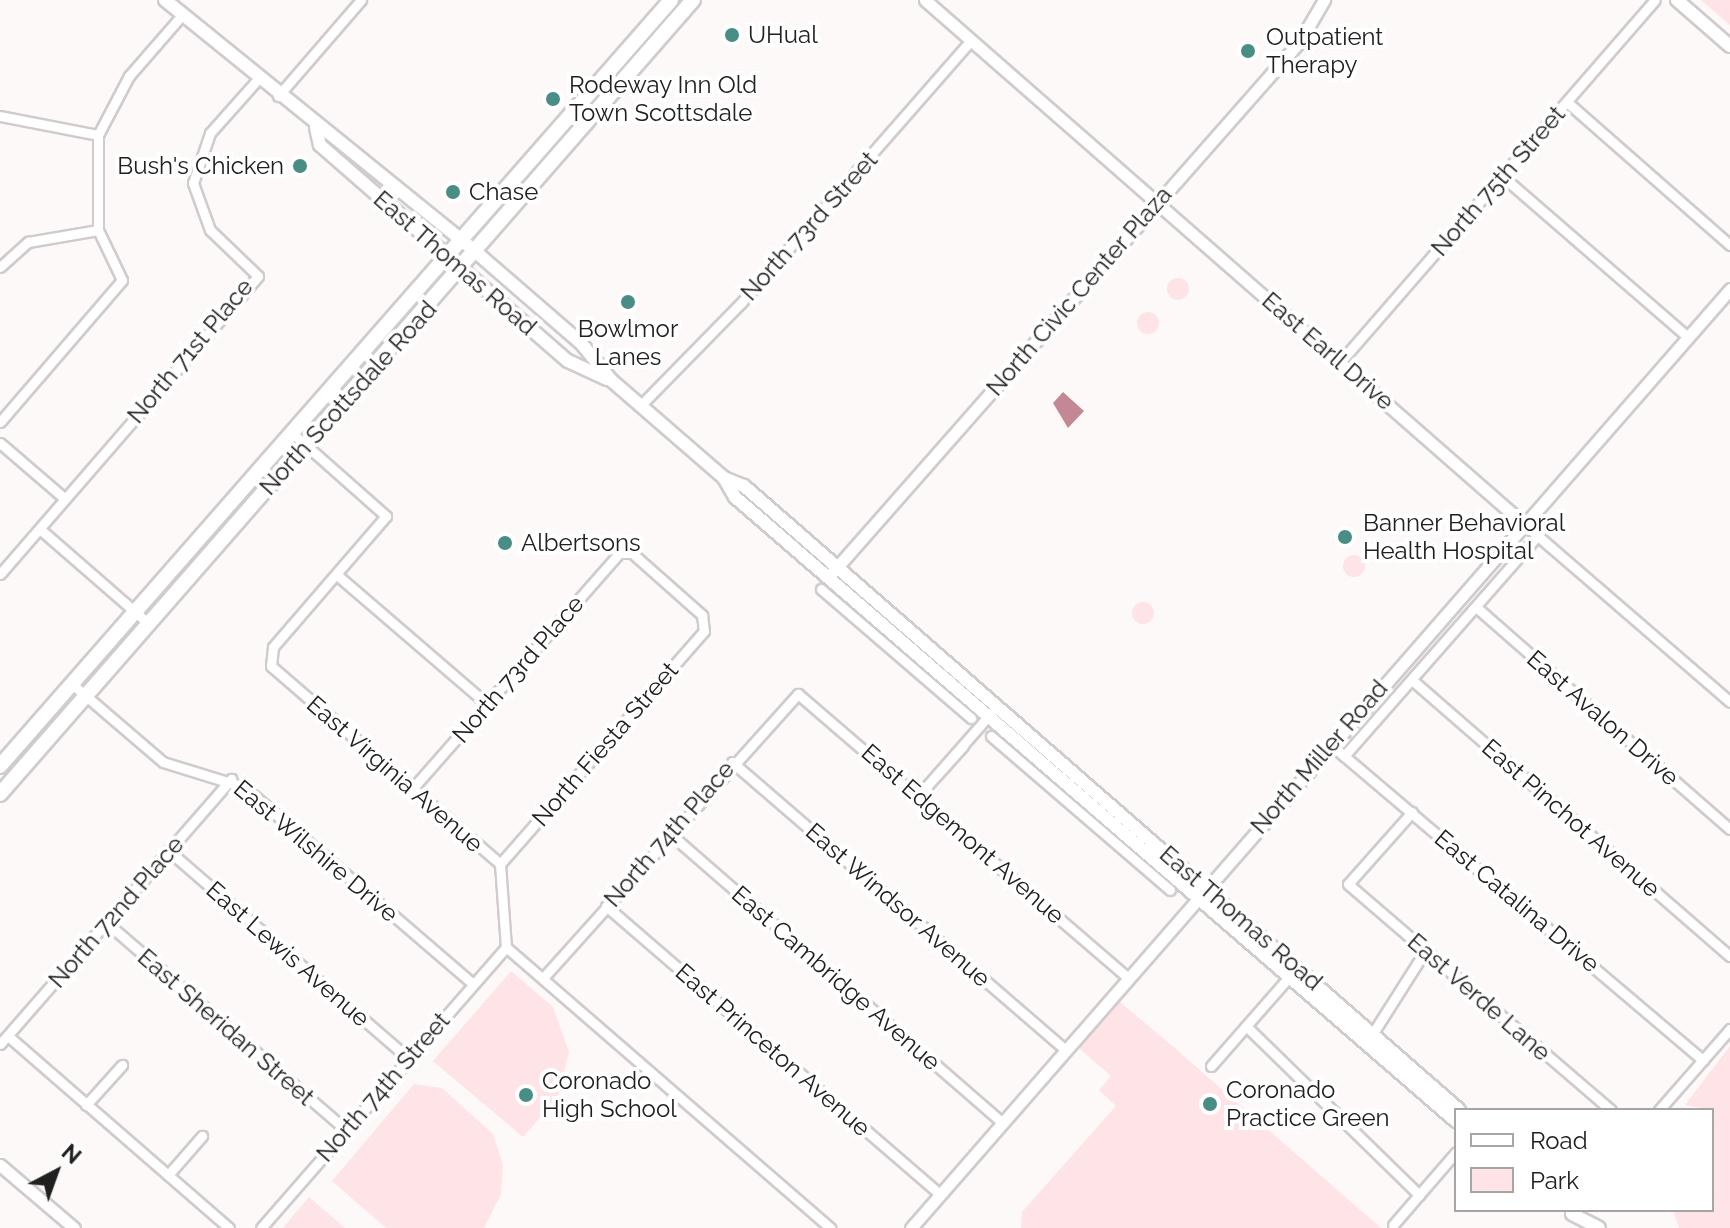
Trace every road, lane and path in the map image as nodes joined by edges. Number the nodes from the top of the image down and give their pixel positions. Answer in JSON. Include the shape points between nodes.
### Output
{"nodes":[{"id":1,"x":165,"y":0,"type":"edge"},
{"id":2,"x":361,"y":0,"type":"edge"},
{"id":3,"x":671,"y":0,"type":"edge"},
{"id":4,"x":693,"y":0,"type":"edge"},
{"id":5,"x":925,"y":0,"type":"edge"},
{"id":6,"x":1324,"y":0,"type":"edge"},
{"id":7,"x":1655,"y":0,"type":"edge"},
{"id":8,"x":1677,"y":0,"type":"edge"},
{"id":9,"x":182,"y":15,"type":"junction"},
{"id":10,"x":971,"y":40,"type":"junction"},
{"id":11,"x":1730,"y":46,"type":"edge"},
{"id":12,"x":258,"y":79,"type":"junction"},
{"id":13,"x":278,"y":96,"type":"junction"},
{"id":14,"x":1567,"y":102,"type":"junction"},
{"id":15,"x":0,"y":116,"type":"edge"},
{"id":16,"x":316,"y":128,"type":"junction"},
{"id":17,"x":98,"y":135,"type":"junction"},
{"id":18,"x":1502,"y":176,"type":"junction"},
{"id":19,"x":1158,"y":201,"type":"junction"},
{"id":20,"x":98,"y":230,"type":"junction"},
{"id":21,"x":459,"y":238,"type":"junction"},
{"id":22,"x":1730,"y":245,"type":"edge"},
{"id":23,"x":477,"y":253,"type":"junction"},
{"id":24,"x":445,"y":254,"type":"junction"},
{"id":25,"x":0,"y":267,"type":"edge"},
{"id":26,"x":463,"y":269,"type":"junction"},
{"id":27,"x":1730,"y":289,"type":"edge"},
{"id":28,"x":1688,"y":337,"type":"junction"},
{"id":29,"x":1341,"y":361,"type":"junction"},
{"id":30,"x":611,"y":380,"type":"junction"},
{"id":31,"x":323,"y":396,"type":"junction"},
{"id":32,"x":640,"y":406,"type":"junction"},
{"id":33,"x":339,"y":409,"type":"junction"},
{"id":34,"x":0,"y":422,"type":"edge"},
{"id":35,"x":291,"y":432,"type":"junction"},
{"id":36,"x":0,"y":443,"type":"edge"},
{"id":37,"x":306,"y":445,"type":"junction"},
{"id":38,"x":64,"y":498,"type":"junction"},
{"id":39,"x":1524,"y":524,"type":"junction"},
{"id":40,"x":41,"y":530,"type":"junction"},
{"id":41,"x":1538,"y":535,"type":"junction"},
{"id":42,"x":0,"y":574,"type":"edge"},
{"id":43,"x":337,"y":575,"type":"junction"},
{"id":44,"x":829,"y":578,"type":"junction"},
{"id":45,"x":1476,"y":607,"type":"junction"},
{"id":46,"x":136,"y":612,"type":"junction"},
{"id":47,"x":705,"y":623,"type":"joint"},
{"id":48,"x":149,"y":624,"type":"junction"},
{"id":49,"x":1412,"y":680,"type":"junction"},
{"id":50,"x":72,"y":684,"type":"junction"},
{"id":51,"x":798,"y":694,"type":"joint"},
{"id":52,"x":962,"y":694,"type":"junction"},
{"id":53,"x":84,"y":697,"type":"junction"},
{"id":54,"x":1730,"y":702,"type":"edge"},
{"id":55,"x":487,"y":704,"type":"junction"},
{"id":56,"x":997,"y":707,"type":"junction"},
{"id":57,"x":988,"y":717,"type":"junction"},
{"id":58,"x":971,"y":718,"type":"dead end"},
{"id":59,"x":1022,"y":728,"type":"junction"},
{"id":60,"x":991,"y":736,"type":"dead end"},
{"id":61,"x":1009,"y":743,"type":"junction"},
{"id":62,"x":1330,"y":744,"type":"junction"},
{"id":63,"x":1344,"y":756,"type":"junction"},
{"id":64,"x":732,"y":762,"type":"junction"},
{"id":65,"x":0,"y":766,"type":"edge"},
{"id":66,"x":231,"y":779,"type":"junction"},
{"id":67,"x":412,"y":789,"type":"junction"},
{"id":68,"x":0,"y":794,"type":"edge"},
{"id":69,"x":919,"y":795,"type":"junction"},
{"id":70,"x":1412,"y":812,"type":"junction"},
{"id":71,"x":1730,"y":829,"type":"edge"},
{"id":72,"x":669,"y":833,"type":"junction"},
{"id":73,"x":1132,"y":850,"type":"junction"},
{"id":74,"x":169,"y":851,"type":"junction"},
{"id":75,"x":500,"y":864,"type":"junction"},
{"id":76,"x":1170,"y":890,"type":"dead end"},
{"id":77,"x":1200,"y":892,"type":"junction"},
{"id":78,"x":606,"y":906,"type":"junction"},
{"id":79,"x":107,"y":923,"type":"junction"},
{"id":80,"x":506,"y":947,"type":"junction"},
{"id":81,"x":1425,"y":951,"type":"junction"},
{"id":82,"x":1730,"y":956,"type":"edge"},
{"id":83,"x":1126,"y":976,"type":"junction"},
{"id":84,"x":543,"y":978,"type":"junction"},
{"id":85,"x":1288,"y":978,"type":"junction"},
{"id":86,"x":473,"y":984,"type":"junction"},
{"id":87,"x":1246,"y":1026,"type":"junction"},
{"id":88,"x":1730,"y":1029,"type":"edge"},
{"id":89,"x":1373,"y":1033,"type":"junction"},
{"id":90,"x":8,"y":1036,"type":"junction"},
{"id":91,"x":0,"y":1044,"type":"edge"},
{"id":92,"x":1064,"y":1049,"type":"junction"},
{"id":93,"x":408,"y":1058,"type":"junction"},
{"id":94,"x":1703,"y":1060,"type":"junction"},
{"id":95,"x":122,"y":1065,"type":"dead end"},
{"id":96,"x":1211,"y":1066,"type":"dead end"},
{"id":97,"x":86,"y":1105,"type":"junction"},
{"id":98,"x":1457,"y":1108,"type":"edge"},
{"id":99,"x":1609,"y":1108,"type":"edge"},
{"id":100,"x":1661,"y":1108,"type":"edge"},
{"id":101,"x":1454,"y":1119,"type":"edge"},
{"id":102,"x":1003,"y":1123,"type":"junction"},
{"id":103,"x":346,"y":1130,"type":"junction"},
{"id":104,"x":202,"y":1136,"type":"dead end"},
{"id":105,"x":1454,"y":1154,"type":"edge"},
{"id":106,"x":0,"y":1165,"type":"edge"},
{"id":107,"x":168,"y":1175,"type":"junction"},
{"id":108,"x":940,"y":1194,"type":"junction"},
{"id":109,"x":1419,"y":1195,"type":"junction"},
{"id":110,"x":1573,"y":1212,"type":"edge"},
{"id":111,"x":1393,"y":1225,"type":"dead end"},
{"id":112,"x":74,"y":1228,"type":"edge"},
{"id":113,"x":229,"y":1228,"type":"edge"},
{"id":114,"x":261,"y":1228,"type":"edge"},
{"id":115,"x":830,"y":1228,"type":"edge"},
{"id":116,"x":911,"y":1228,"type":"edge"},
{"id":117,"x":1599,"y":1228,"type":"edge"}],
"edges":[{"from":1,"to":9,"type":"main road","name":"East Thomas Road"},
{"from":2,"to":13,"type":"street"},
{"from":3,"to":21,"type":"main road","name":"North Scottsdale Road"},
{"from":4,"to":23,"type":"main road","name":"North Scottsdale Road"},
{"from":5,"to":10,"type":"street","name":"East Earll Drive"},
{"from":6,"to":19,"type":"street","name":"North Civic Center Plaza","via":[[1310,28]]},
{"from":7,"to":14,"type":"street","name":"North 75th Street"},
{"from":8,"to":11,"type":"main road"},
{"from":9,"to":12,"type":"main road","name":"East Thomas Road"},
{"from":9,"to":17,"type":"street","via":[[129,76]]},
{"from":10,"to":19,"type":"street","name":"East Earll Drive"},
{"from":10,"to":32,"type":"street","name":"North 73rd Street","via":[[741,303]]},
{"from":12,"to":13,"type":"main road","name":"East Thomas Road"},
{"from":12,"to":38,"type":"street","name":"North 71st Place","via":[[201,148],[193,183],[210,230],[258,276]]},
{"from":13,"to":16,"type":"main road","name":"East Thomas Road"},
{"from":14,"to":18,"type":"street","name":"North 75th Street"},
{"from":14,"to":22,"type":"street"},
{"from":15,"to":17,"type":"street"},
{"from":16,"to":21,"type":"main road","name":"East Thomas Road","via":[[335,134]]},
{"from":16,"to":24,"type":"main road","name":"East Thomas Road","via":[[320,145]]},
{"from":17,"to":20,"type":"street"},
{"from":18,"to":28,"type":"street"},
{"from":18,"to":29,"type":"street","name":"North 75th Street"},
{"from":19,"to":29,"type":"street","name":"East Earll Drive"},
{"from":19,"to":44,"type":"street","name":"North Civic Center Plaza"},
{"from":20,"to":25,"type":"street","via":[[28,242]]},
{"from":20,"to":34,"type":"street","via":[[122,280]]},
{"from":21,"to":23,"type":"main road","name":"East Thomas Road"},
{"from":21,"to":24,"type":"main road","name":"North Scottsdale Road"},
{"from":23,"to":26,"type":"main road","name":"North Scottsdale Road"},
{"from":23,"to":30,"type":"main road","name":"East Thomas Road","via":[[581,343]]},
{"from":24,"to":26,"type":"main road","name":"East Thomas Road"},
{"from":24,"to":31,"type":"main road","name":"North Scottsdale Road"},
{"from":26,"to":30,"type":"main road","name":"East Thomas Road","via":[[568,361]]},
{"from":26,"to":33,"type":"main road","name":"North Scottsdale Road"},
{"from":27,"to":28,"type":"street","name":"North Miller Road"},
{"from":28,"to":39,"type":"street","name":"North Miller Road"},
{"from":29,"to":39,"type":"street","name":"East Earll Drive"},
{"from":30,"to":32,"type":"main road","name":"East Thomas Road"},
{"from":31,"to":33,"type":"main road"},
{"from":31,"to":35,"type":"main road","name":"North Scottsdale Road"},
{"from":32,"to":44,"type":"main road","name":"East Thomas Road"},
{"from":33,"to":37,"type":"main road","name":"North Scottsdale Road"},
{"from":35,"to":37,"type":"street"},
{"from":35,"to":46,"type":"main road","name":"North Scottsdale Road"},
{"from":36,"to":38,"type":"street"},
{"from":37,"to":43,"type":"street","via":[[386,516]]},
{"from":37,"to":48,"type":"main road","name":"North Scottsdale Road"},
{"from":38,"to":40,"type":"street","name":"North 71st Place"},
{"from":39,"to":41,"type":"street","name":"East Earll Drive"},
{"from":39,"to":62,"type":"street","name":"North Miller Road"},
{"from":40,"to":42,"type":"street","name":"North 71st Place"},
{"from":40,"to":46,"type":"street"},
{"from":41,"to":45,"type":"street","name":"North Miller Road"},
{"from":41,"to":54,"type":"street","name":"East Earll Drive"},
{"from":43,"to":55,"type":"street"},
{"from":43,"to":67,"type":"street","name":"East Virginia Avenue","via":[[269,660]]},
{"from":44,"to":52,"type":"main road","name":"East Thomas Road"},
{"from":44,"to":52,"type":"main road","name":"East Thomas Road","via":[[872,624]]},
{"from":45,"to":49,"type":"street","name":"North Miller Road"},
{"from":45,"to":71,"type":"street","name":"East Avalon Drive"},
{"from":46,"to":48,"type":"street"},
{"from":46,"to":50,"type":"main road","name":"North Scottsdale Road"},
{"from":47,"to":55,"type":"street","name":"North 73rd Place","via":[[625,551]]},
{"from":47,"to":75,"type":"street","name":"North Fiesta Street"},
{"from":48,"to":53,"type":"main road","name":"North Scottsdale Road"},
{"from":49,"to":63,"type":"street","name":"North Miller Road"},
{"from":49,"to":82,"type":"street","name":"East Pinchot Avenue"},
{"from":50,"to":53,"type":"street","name":"East Wilshire Drive"},
{"from":50,"to":65,"type":"main road","name":"North Scottsdale Road"},
{"from":51,"to":64,"type":"street","name":"North 74th Place"},
{"from":51,"to":69,"type":"street","name":"East Edgemont Avenue"},
{"from":52,"to":56,"type":"main road","name":"East Thomas Road"},
{"from":52,"to":57,"type":"main road","name":"East Thomas Road"},
{"from":52,"to":58,"type":"street","name":"East Thomas Road"},
{"from":53,"to":66,"type":"street","name":"East Wilshire Drive","via":[[163,762]]},
{"from":53,"to":68,"type":"main road","name":"North Scottsdale Road"},
{"from":55,"to":67,"type":"street","name":"North 73rd Place"},
{"from":56,"to":57,"type":"street"},
{"from":56,"to":59,"type":"main road","name":"East Thomas Road"},
{"from":57,"to":61,"type":"main road","name":"East Thomas Road"},
{"from":57,"to":69,"type":"street"},
{"from":59,"to":61,"type":"street"},
{"from":59,"to":77,"type":"main road","name":"East Thomas Road"},
{"from":60,"to":61,"type":"street","name":"East Thomas Road"},
{"from":61,"to":73,"type":"main road","name":"East Thomas Road"},
{"from":62,"to":63,"type":"street","name":"East Catalina Drive"},
{"from":62,"to":77,"type":"street","name":"North Miller Road"},
{"from":63,"to":70,"type":"street","name":"East Catalina Drive"},
{"from":64,"to":72,"type":"street","name":"North 74th Place"},
{"from":64,"to":92,"type":"street","name":"East Windsor Avenue"},
{"from":66,"to":74,"type":"street","name":"North 72nd Place"},
{"from":66,"to":86,"type":"street","name":"East Wilshire Drive"},
{"from":67,"to":75,"type":"street","name":"East Virginia Avenue"},
{"from":69,"to":83,"type":"street","name":"East Edgemont Avenue"},
{"from":70,"to":81,"type":"street","name":"East Verde Lane","via":[[1348,884]]},
{"from":70,"to":94,"type":"street","name":"East Catalina Drive"},
{"from":72,"to":78,"type":"street","name":"North 74th Place"},
{"from":72,"to":102,"type":"street","name":"East Cambridge Avenue"},
{"from":73,"to":76,"type":"street","name":"East Thomas Road"},
{"from":73,"to":77,"type":"main road","name":"East Thomas Road"},
{"from":74,"to":79,"type":"street","name":"North 72nd Place"},
{"from":74,"to":93,"type":"street","name":"East Lewis Avenue"},
{"from":75,"to":80,"type":"street","name":"East Virginia Avenue"},
{"from":77,"to":83,"type":"street","name":"North Miller Road"},
{"from":77,"to":85,"type":"main road","name":"East Thomas Road"},
{"from":77,"to":89,"type":"main road","name":"East Thomas Road"},
{"from":78,"to":84,"type":"street","name":"North 74th Place"},
{"from":78,"to":108,"type":"street","name":"East Princeton Avenue"},
{"from":79,"to":90,"type":"street","name":"North 72nd Place"},
{"from":79,"to":103,"type":"street","name":"East Sheridan Street"},
{"from":80,"to":84,"type":"street"},
{"from":80,"to":86,"type":"street","name":"North 74th Street"},
{"from":81,"to":89,"type":"street"},
{"from":81,"to":99,"type":"street","name":"East Verde Lane"},
{"from":83,"to":92,"type":"street","name":"North Miller Road"},
{"from":84,"to":115,"type":"street"},
{"from":85,"to":87,"type":"street"},
{"from":85,"to":101,"type":"main road","name":"East Thomas Road"},
{"from":86,"to":93,"type":"street","name":"North 74th Street"},
{"from":87,"to":96,"type":"street"},
{"from":87,"to":109,"type":"street"},
{"from":88,"to":94,"type":"street"},
{"from":89,"to":98,"type":"main road","name":"East Thomas Road"},
{"from":90,"to":91,"type":"street","name":"North 72nd Place"},
{"from":90,"to":97,"type":"street"},
{"from":92,"to":102,"type":"street","name":"North Miller Road"},
{"from":93,"to":103,"type":"street","name":"North 74th Street"},
{"from":94,"to":100,"type":"street"},
{"from":95,"to":97,"type":"street"},
{"from":97,"to":107,"type":"street"},
{"from":102,"to":108,"type":"street","name":"North Miller Road"},
{"from":103,"to":114,"type":"street","name":"North 74th Street"},
{"from":104,"to":107,"type":"street"},
{"from":105,"to":109,"type":"street"},
{"from":106,"to":112,"type":"street"},
{"from":107,"to":113,"type":"street"},
{"from":108,"to":116,"type":"street","name":"North Miller Road"},
{"from":109,"to":111,"type":"street"},
{"from":110,"to":117,"type":"main road"}]}
